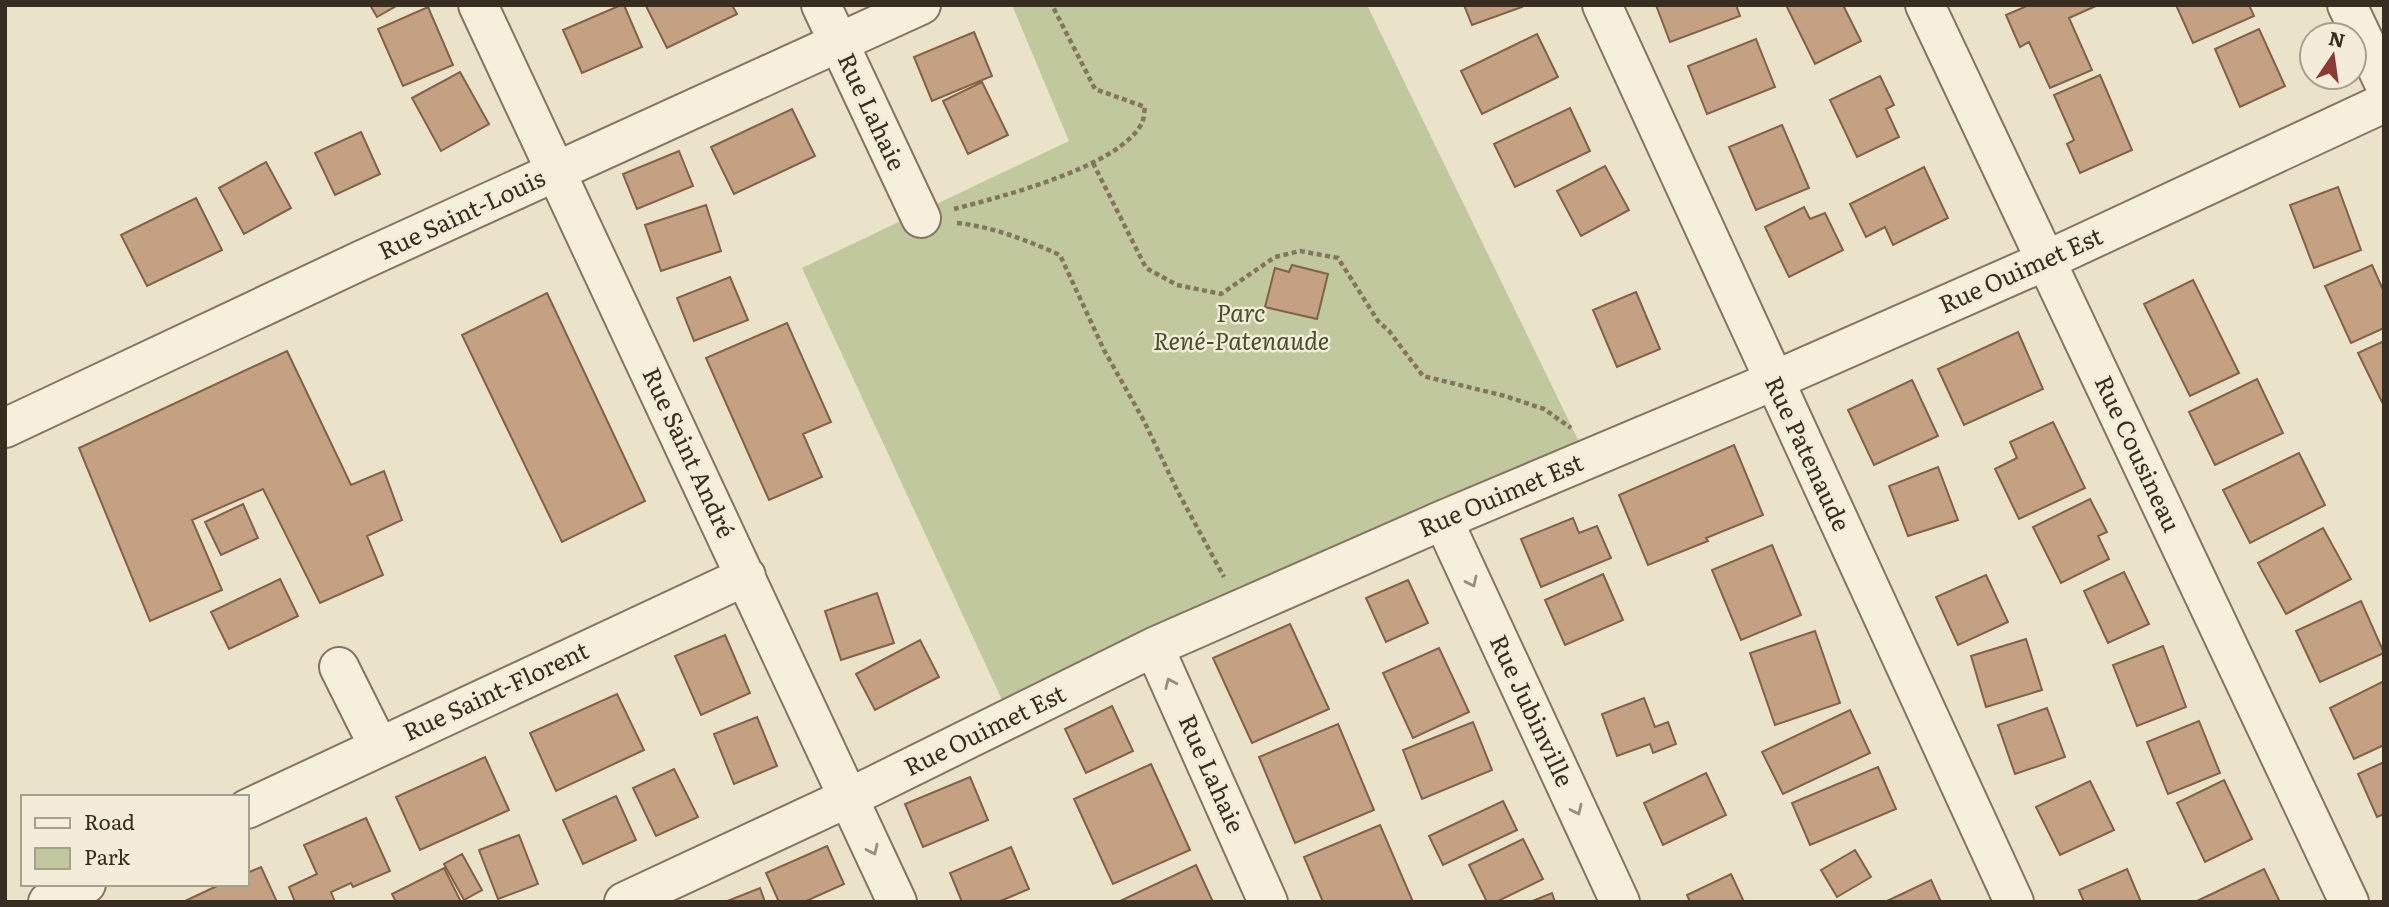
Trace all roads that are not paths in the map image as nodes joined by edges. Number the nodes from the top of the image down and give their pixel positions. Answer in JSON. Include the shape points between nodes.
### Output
{"nodes":[{"id":1,"x":478,"y":5,"type":"edge"},
{"id":2,"x":821,"y":5,"type":"edge"},
{"id":3,"x":921,"y":5,"type":"edge"},
{"id":4,"x":1602,"y":5,"type":"edge"},
{"id":5,"x":1925,"y":5,"type":"edge"},
{"id":6,"x":2347,"y":5,"type":"edge"},
{"id":7,"x":838,"y":41,"type":"junction"},
{"id":8,"x":2384,"y":83,"type":"edge"},
{"id":9,"x":2384,"y":103,"type":"edge"},
{"id":10,"x":556,"y":172,"type":"junction"},
{"id":11,"x":921,"y":218,"type":"road end"},
{"id":12,"x":2045,"y":261,"type":"junction"},
{"id":13,"x":1773,"y":381,"type":"junction"},
{"id":14,"x":5,"y":428,"type":"edge"},
{"id":15,"x":1443,"y":520,"type":"junction"},
{"id":16,"x":746,"y":576,"type":"junction"},
{"id":17,"x":1154,"y":647,"type":"junction"},
{"id":18,"x":339,"y":667,"type":"dead end"},
{"id":19,"x":379,"y":747,"type":"junction"},
{"id":20,"x":849,"y":798,"type":"junction"},
{"id":21,"x":248,"y":809,"type":"edge"},
{"id":22,"x":82,"y":886,"type":"edge"},
{"id":23,"x":48,"y":902,"type":"edge"},
{"id":24,"x":624,"y":902,"type":"edge"},
{"id":25,"x":897,"y":902,"type":"edge"},
{"id":26,"x":1268,"y":902,"type":"edge"},
{"id":27,"x":1620,"y":902,"type":"edge"},
{"id":28,"x":2014,"y":902,"type":"edge"},
{"id":29,"x":2349,"y":902,"type":"edge"}],
"edges":[{"from":1,"to":10,"type":"street","name":"Rue Saint André"},
{"from":2,"to":7,"type":"street","name":"Rue Lahaie"},
{"from":3,"to":7,"type":"street","name":"Rue Saint-Louis"},
{"from":4,"to":13,"type":"street","name":"Rue Patenaude"},
{"from":5,"to":12,"type":"street","name":"Rue Cousineau"},
{"from":6,"to":8,"type":"street"},
{"from":7,"to":10,"type":"street","name":"Rue Saint-Louis"},
{"from":7,"to":11,"type":"street","name":"Rue Lahaie"},
{"from":9,"to":12,"type":"street","name":"Rue Ouimet Est"},
{"from":10,"to":14,"type":"street","name":"Rue Saint-Louis"},
{"from":10,"to":16,"type":"street","name":"Rue Saint André"},
{"from":12,"to":13,"type":"street","name":"Rue Ouimet Est"},
{"from":12,"to":29,"type":"street","name":"Rue Cousineau"},
{"from":13,"to":15,"type":"street","name":"Rue Ouimet Est"},
{"from":13,"to":28,"type":"street","name":"Rue Patenaude"},
{"from":15,"to":17,"type":"street","name":"Rue Ouimet Est"},
{"from":15,"to":27,"type":"street","name":"Rue Jubinville","one_way":true},
{"from":16,"to":19,"type":"street","name":"Rue Saint-Florent"},
{"from":16,"to":20,"type":"street","name":"Rue Saint André"},
{"from":17,"to":20,"type":"street","name":"Rue Ouimet Est"},
{"from":26,"to":17,"type":"street","name":"Rue Lahaie","one_way":true},
{"from":18,"to":19,"type":"street"},
{"from":19,"to":21,"type":"street","name":"Rue Saint-Florent"},
{"from":20,"to":24,"type":"street","name":"Rue Ouimet Est"},
{"from":20,"to":25,"type":"street","name":"Rue Saint André","one_way":true},
{"from":22,"to":23,"type":"street"}]}
